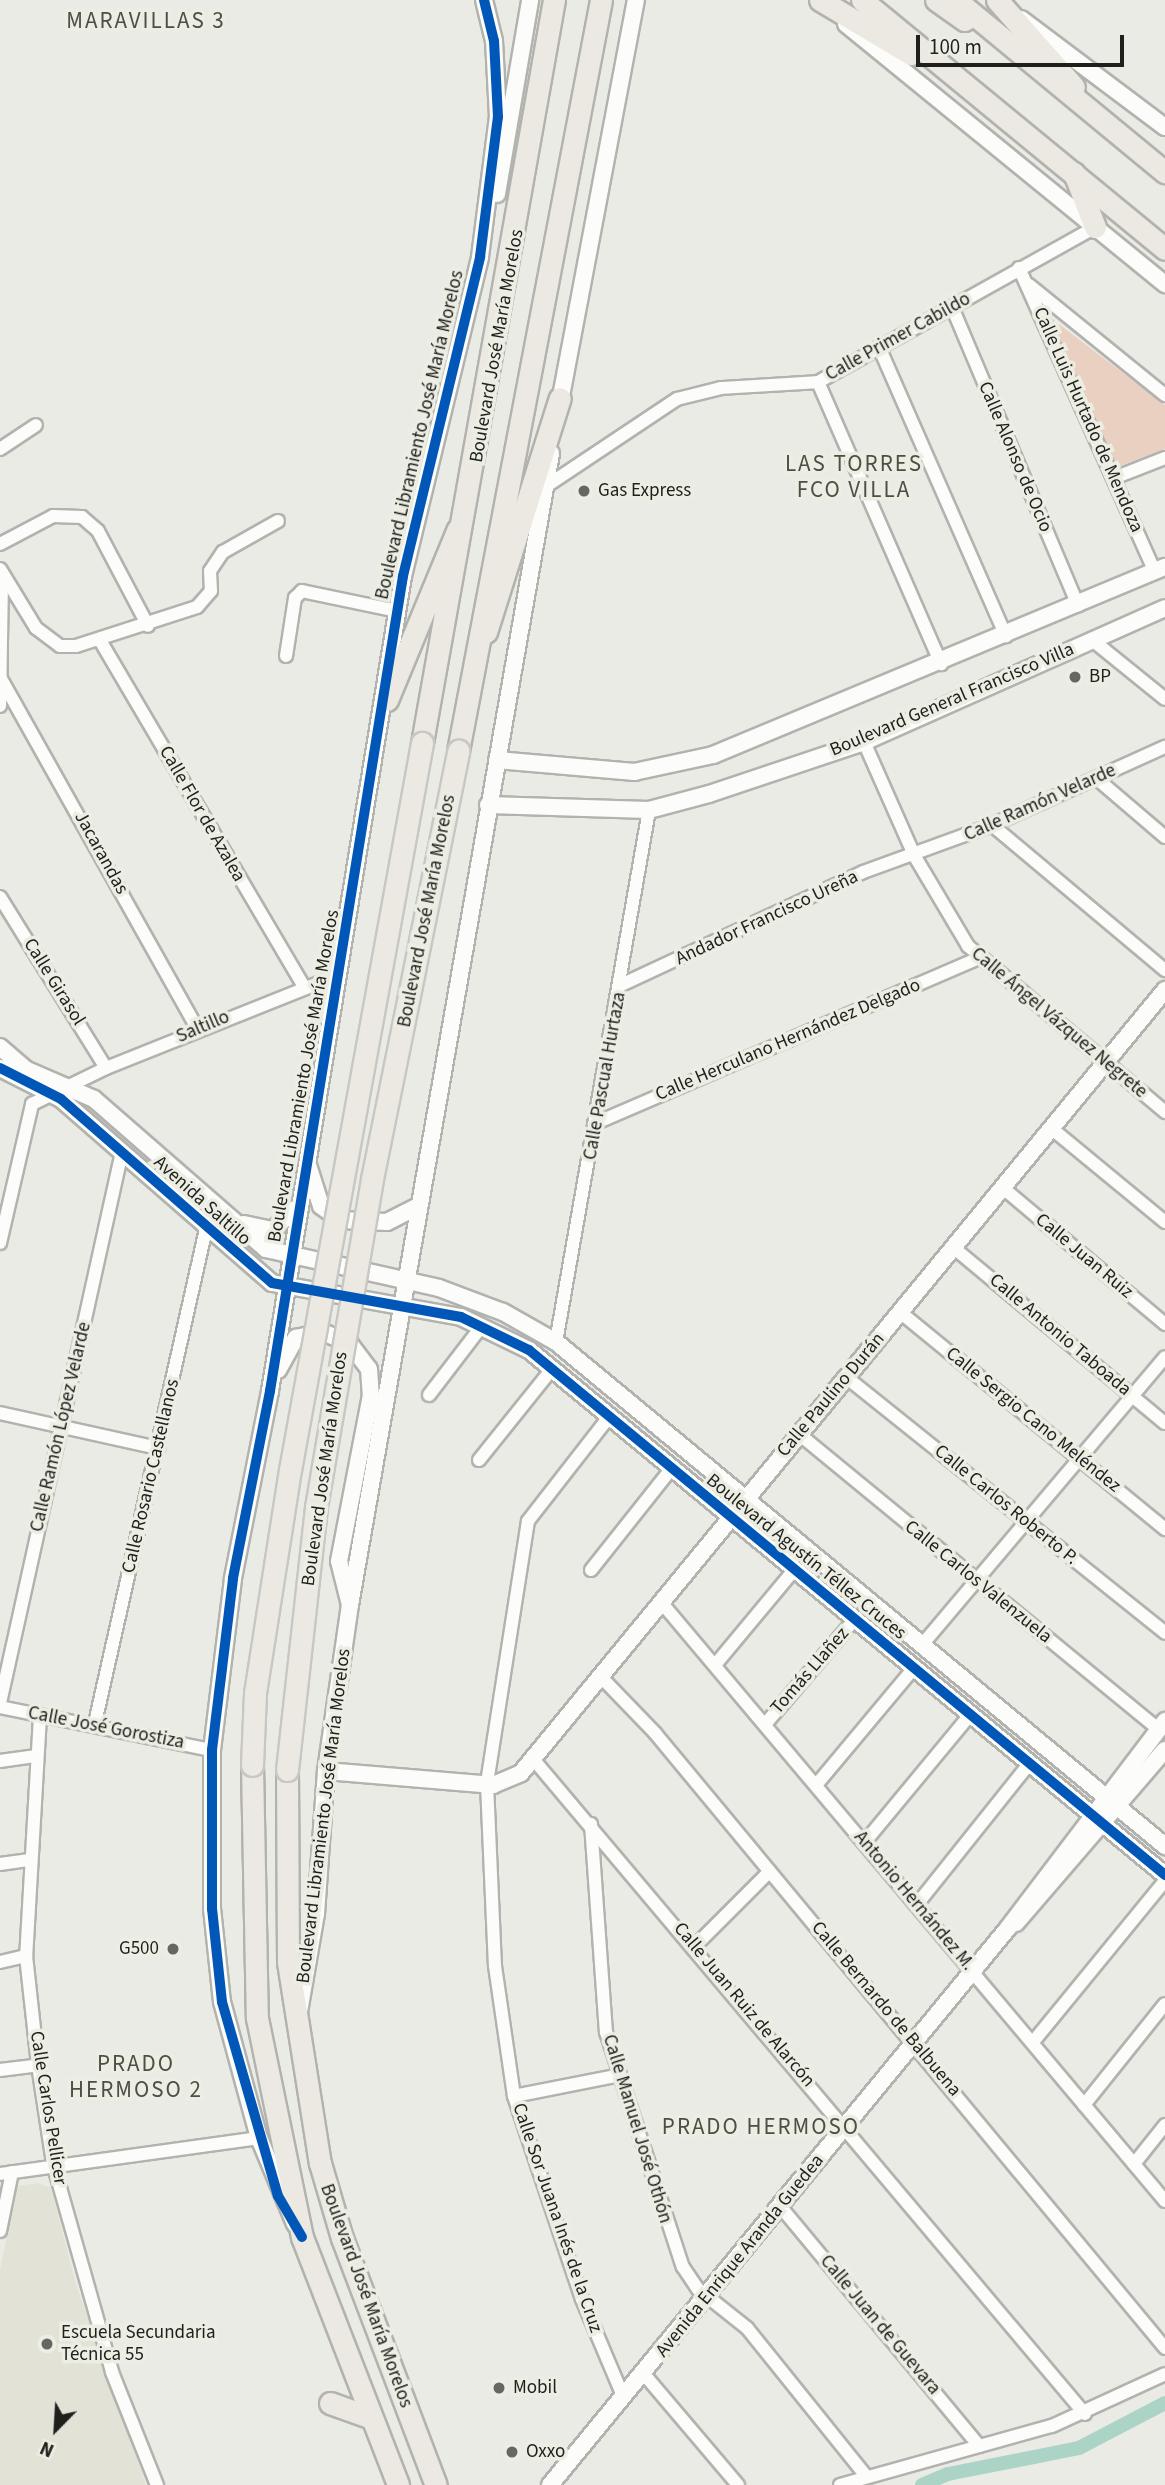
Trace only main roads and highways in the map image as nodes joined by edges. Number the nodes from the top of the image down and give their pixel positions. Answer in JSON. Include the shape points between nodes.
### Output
{"nodes":[{"id":1,"x":554,"y":0,"type":"edge"},
{"id":2,"x":601,"y":0,"type":"edge"},
{"id":3,"x":819,"y":0,"type":"edge"},
{"id":4,"x":862,"y":0,"type":"edge"},
{"id":5,"x":892,"y":0,"type":"edge"},
{"id":6,"x":936,"y":0,"type":"edge"},
{"id":7,"x":956,"y":0,"type":"edge"},
{"id":8,"x":1002,"y":5,"type":"edge"},
{"id":9,"x":915,"y":45,"type":"junction"},
{"id":10,"x":1053,"y":81,"type":"junction"},
{"id":11,"x":964,"y":85,"type":"junction"},
{"id":12,"x":1089,"y":109,"type":"junction"},
{"id":13,"x":1073,"y":171,"type":"junction"},
{"id":14,"x":1165,"y":172,"type":"edge"},
{"id":15,"x":1095,"y":227,"type":"road end"},
{"id":16,"x":1165,"y":249,"type":"edge"},
{"id":17,"x":560,"y":398,"type":"road end"},
{"id":18,"x":468,"y":509,"type":"junction"},
{"id":19,"x":471,"y":666,"type":"junction"},
{"id":20,"x":387,"y":700,"type":"road end"},
{"id":21,"x":330,"y":2403,"type":"dead end"},
{"id":22,"x":369,"y":2417,"type":"junction"},
{"id":23,"x":398,"y":2485,"type":"edge"},
{"id":24,"x":436,"y":2485,"type":"edge"}],
"edges":[{"from":1,"to":18,"type":"main road","name":"Boulevard José María Morelos"},
{"from":2,"to":19,"type":"main road","name":"Boulevard José María Morelos"},
{"from":3,"to":11,"type":"main road"},
{"from":4,"to":9,"type":"main road"},
{"from":5,"to":9,"type":"main road","via":[[891,9]]},
{"from":6,"to":10,"type":"main road"},
{"from":7,"to":10,"type":"main road"},
{"from":8,"to":12,"type":"main road"},
{"from":9,"to":11,"type":"main road"},
{"from":10,"to":12,"type":"main road"},
{"from":11,"to":13,"type":"main road"},
{"from":12,"to":14,"type":"main road"},
{"from":13,"to":15,"type":"main road"},
{"from":13,"to":16,"type":"main road"},
{"from":17,"to":19,"type":"main road","via":[[504,590]]},
{"from":18,"to":20,"type":"main road","via":[[429,589]]},
{"from":18,"to":22,"type":"main road","name":"Boulevard José María Morelos","bridge":true,"via":[[290,1470],[255,1693],[257,2018],[302,2237]]},
{"from":19,"to":24,"type":"main road","name":"Boulevard José María Morelos","bridge":true,"via":[[372,1179],[323,1466],[287,1770],[288,1962],[310,2111],[335,2216]]},
{"from":21,"to":22,"type":"main road"},
{"from":22,"to":23,"type":"main road","name":"Boulevard José María Morelos"}]}
